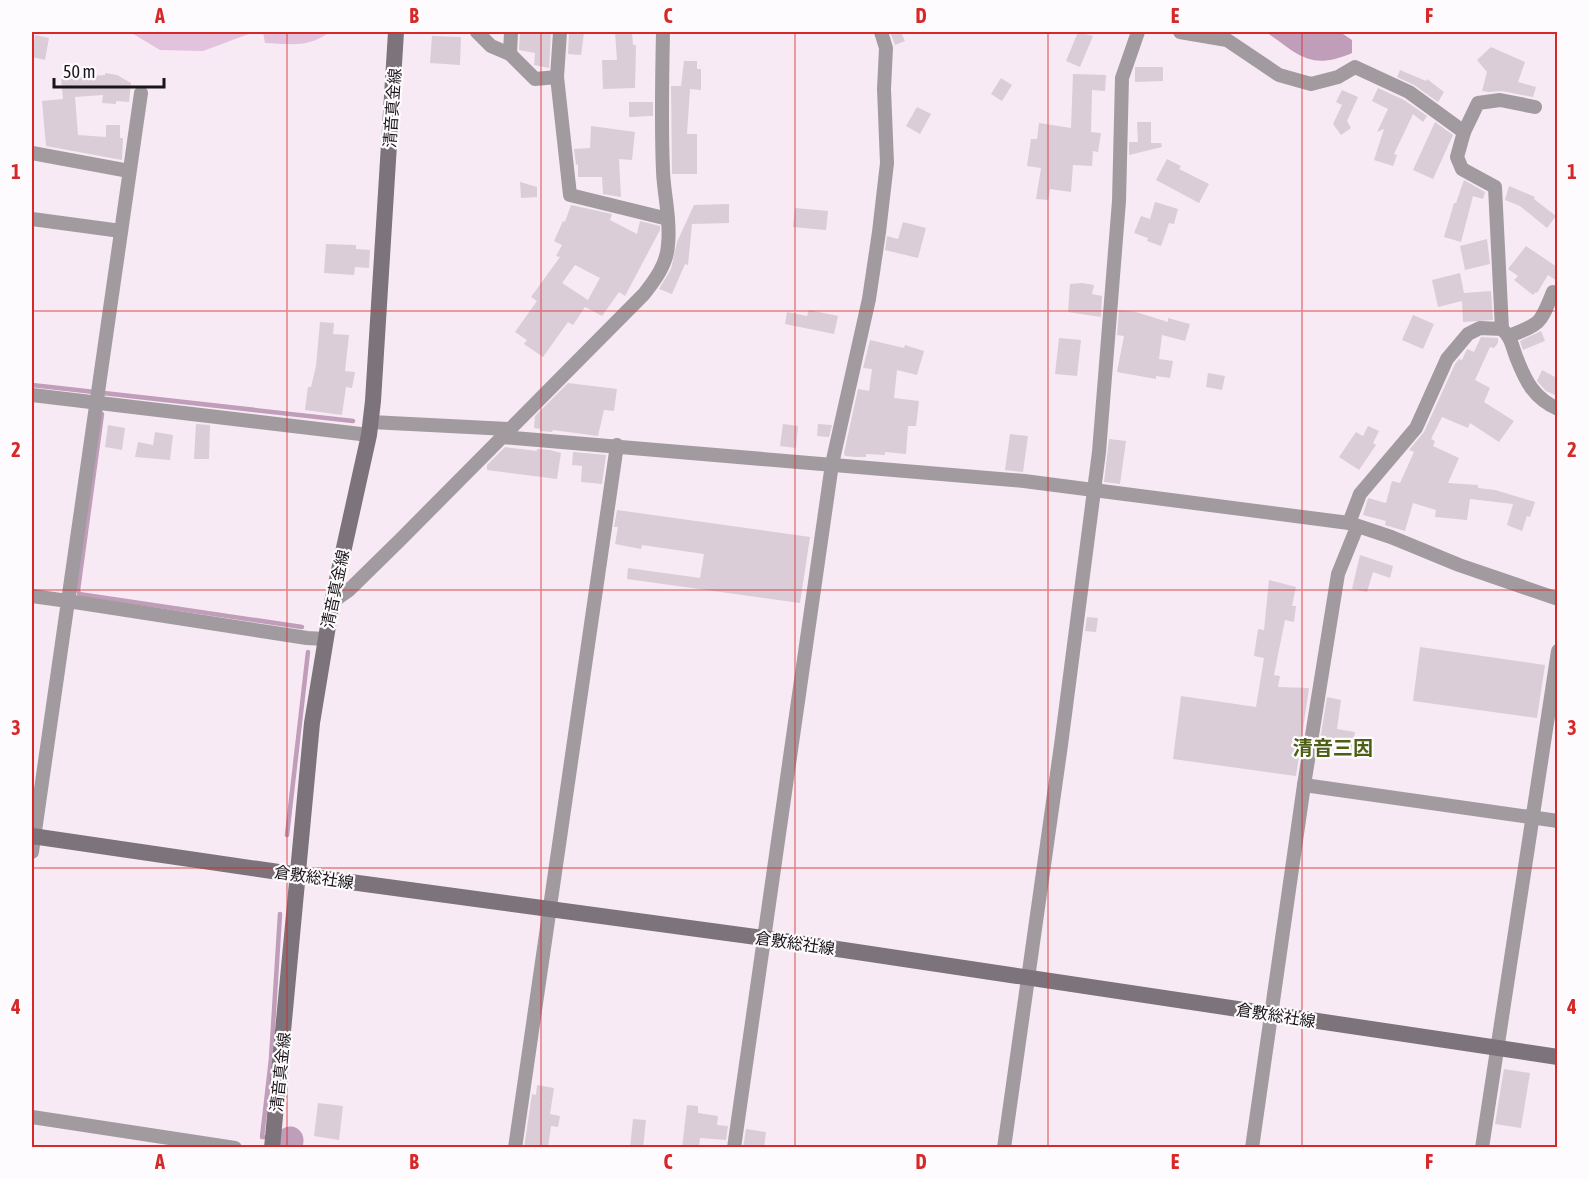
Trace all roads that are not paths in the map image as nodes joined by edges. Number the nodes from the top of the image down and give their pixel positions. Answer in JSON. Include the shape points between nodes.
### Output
{"nodes":[{"id":1,"x":396,"y":32,"type":"edge"},
{"id":2,"x":477,"y":32,"type":"edge"},
{"id":3,"x":511,"y":32,"type":"edge"},
{"id":4,"x":560,"y":32,"type":"edge"},
{"id":5,"x":663,"y":32,"type":"edge"},
{"id":6,"x":881,"y":32,"type":"edge"},
{"id":7,"x":1138,"y":32,"type":"edge"},
{"id":8,"x":1180,"y":32,"type":"edge"},
{"id":9,"x":510,"y":54,"type":"junction"},
{"id":10,"x":557,"y":76,"type":"junction"},
{"id":11,"x":141,"y":93,"type":"dead end"},
{"id":12,"x":1535,"y":107,"type":"dead end"},
{"id":13,"x":1464,"y":132,"type":"junction"},
{"id":14,"x":32,"y":153,"type":"edge"},
{"id":15,"x":129,"y":171,"type":"junction"},
{"id":16,"x":32,"y":219,"type":"edge"},
{"id":17,"x":668,"y":219,"type":"junction"},
{"id":18,"x":121,"y":231,"type":"junction"},
{"id":19,"x":1553,"y":292,"type":"dead end"},
{"id":20,"x":1506,"y":333,"type":"junction"},
{"id":21,"x":32,"y":395,"type":"edge"},
{"id":22,"x":97,"y":396,"type":"junction"},
{"id":23,"x":1557,"y":409,"type":"edge"},
{"id":24,"x":370,"y":428,"type":"junction"},
{"id":25,"x":505,"y":433,"type":"junction"},
{"id":26,"x":617,"y":445,"type":"junction"},
{"id":27,"x":832,"y":464,"type":"junction"},
{"id":28,"x":1094,"y":490,"type":"junction"},
{"id":29,"x":1353,"y":525,"type":"junction"},
{"id":30,"x":32,"y":596,"type":"edge"},
{"id":31,"x":1557,"y":599,"type":"edge"},
{"id":32,"x":68,"y":601,"type":"junction"},
{"id":33,"x":332,"y":602,"type":"junction"},
{"id":34,"x":324,"y":639,"type":"junction"},
{"id":35,"x":1557,"y":651,"type":"edge"},
{"id":36,"x":1304,"y":785,"type":"junction"},
{"id":37,"x":1532,"y":817,"type":"junction"},
{"id":38,"x":1557,"y":821,"type":"edge"},
{"id":39,"x":32,"y":841,"type":"edge"},
{"id":40,"x":299,"y":875,"type":"junction"},
{"id":41,"x":549,"y":909,"type":"junction"},
{"id":42,"x":764,"y":938,"type":"junction"},
{"id":43,"x":1028,"y":978,"type":"junction"},
{"id":44,"x":1271,"y":1015,"type":"junction"},
{"id":45,"x":1497,"y":1048,"type":"junction"},
{"id":46,"x":1557,"y":1057,"type":"edge"},
{"id":47,"x":32,"y":1117,"type":"edge"},
{"id":48,"x":235,"y":1148,"type":"edge"},
{"id":49,"x":272,"y":1148,"type":"edge"},
{"id":50,"x":515,"y":1148,"type":"edge"},
{"id":51,"x":735,"y":1148,"type":"edge"},
{"id":52,"x":1004,"y":1148,"type":"edge"},
{"id":53,"x":1252,"y":1148,"type":"edge"},
{"id":54,"x":1482,"y":1148,"type":"edge"}],
"edges":[{"from":1,"to":24,"type":"main road","name":"清音真金線"},
{"from":2,"to":9,"type":"street","via":[[491,46]]},
{"from":3,"to":9,"type":"street"},
{"from":4,"to":10,"type":"street"},
{"from":5,"to":17,"type":"street","via":[[663,175]]},
{"from":6,"to":27,"type":"street","via":[[886,48],[887,164],[869,299]]},
{"from":7,"to":28,"type":"street","via":[[1122,78],[1119,201]]},
{"from":8,"to":13,"type":"street","via":[[1227,40],[1279,75],[1311,84],[1338,77],[1355,67],[1409,92]]},
{"from":9,"to":10,"type":"street","via":[[535,79]]},
{"from":10,"to":17,"type":"street","via":[[570,195]]},
{"from":11,"to":15,"type":"street"},
{"from":12,"to":13,"type":"street","via":[[1500,100],[1478,103]]},
{"from":13,"to":20,"type":"street","via":[[1457,157],[1462,169],[1495,187]]},
{"from":14,"to":15,"type":"street"},
{"from":15,"to":18,"type":"street"},
{"from":16,"to":18,"type":"street"},
{"from":17,"to":25,"type":"street","via":[[668,246],[656,279]]},
{"from":18,"to":22,"type":"street"},
{"from":19,"to":20,"type":"street","via":[[1537,325]]},
{"from":20,"to":23,"type":"street","via":[[1536,396]]},
{"from":20,"to":29,"type":"street","via":[[1480,328],[1468,334],[1447,359],[1416,428],[1360,494]]},
{"from":21,"to":22,"type":"street"},
{"from":22,"to":24,"type":"street"},
{"from":22,"to":32,"type":"street"},
{"from":24,"to":25,"type":"street"},
{"from":24,"to":33,"type":"main road","name":"清音真金線"},
{"from":25,"to":26,"type":"street"},
{"from":25,"to":33,"type":"street","via":[[383,557]]},
{"from":26,"to":27,"type":"street"},
{"from":26,"to":41,"type":"street"},
{"from":27,"to":28,"type":"street"},
{"from":27,"to":42,"type":"street"},
{"from":28,"to":29,"type":"street"},
{"from":28,"to":43,"type":"street"},
{"from":29,"to":31,"type":"street"},
{"from":29,"to":36,"type":"street","via":[[1338,574]]},
{"from":30,"to":32,"type":"street"},
{"from":32,"to":34,"type":"street"},
{"from":32,"to":39,"type":"street"},
{"from":33,"to":34,"type":"main road","name":"清音真金線"},
{"from":34,"to":40,"type":"main road","name":"清音真金線"},
{"from":35,"to":37,"type":"street"},
{"from":36,"to":37,"type":"street"},
{"from":36,"to":44,"type":"street"},
{"from":37,"to":38,"type":"street"},
{"from":37,"to":45,"type":"street"},
{"from":39,"to":40,"type":"main road","name":"倉敷総社線"},
{"from":40,"to":41,"type":"main road","name":"倉敷総社線"},
{"from":40,"to":49,"type":"main road","name":"清音真金線"},
{"from":41,"to":42,"type":"main road","name":"倉敷総社線"},
{"from":41,"to":50,"type":"street"},
{"from":42,"to":43,"type":"main road","name":"倉敷総社線"},
{"from":42,"to":51,"type":"street"},
{"from":43,"to":44,"type":"main road","name":"倉敷総社線"},
{"from":43,"to":52,"type":"street"},
{"from":44,"to":45,"type":"main road","name":"倉敷総社線"},
{"from":44,"to":53,"type":"street"},
{"from":45,"to":46,"type":"main road","name":"倉敷総社線"},
{"from":45,"to":54,"type":"street"},
{"from":47,"to":48,"type":"street"}]}
